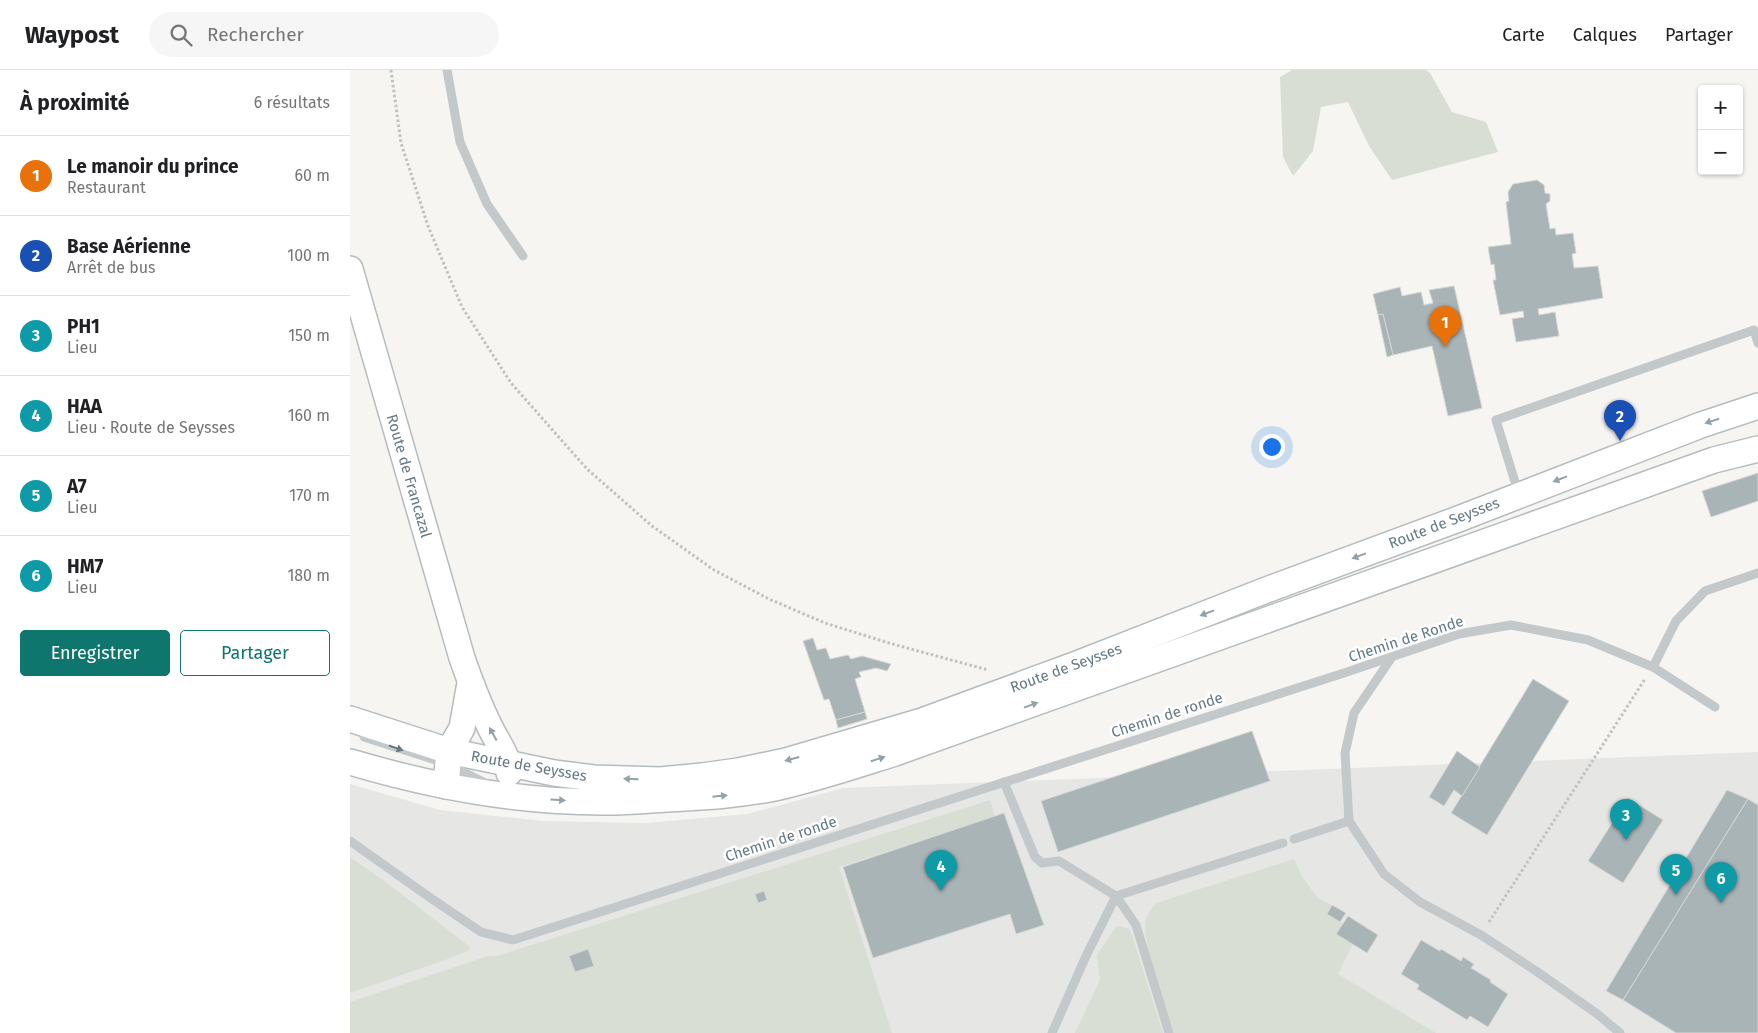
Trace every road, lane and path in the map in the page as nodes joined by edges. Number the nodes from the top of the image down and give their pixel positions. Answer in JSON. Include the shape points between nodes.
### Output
{"nodes":[{"id":1,"x":391,"y":70,"type":"edge"},
{"id":2,"x":447,"y":70,"type":"edge"},
{"id":3,"x":522,"y":256,"type":"dead end"},
{"id":4,"x":350,"y":269,"type":"edge"},
{"id":5,"x":1758,"y":343,"type":"edge"},
{"id":6,"x":1758,"y":406,"type":"edge"},
{"id":7,"x":1754,"y":446,"type":"edge"},
{"id":8,"x":1519,"y":495,"type":"junction"},
{"id":9,"x":1758,"y":573,"type":"edge"},
{"id":10,"x":1392,"y":657,"type":"junction"},
{"id":11,"x":1653,"y":667,"type":"junction"},
{"id":12,"x":989,"y":670,"type":"dead end"},
{"id":13,"x":470,"y":683,"type":"junction"},
{"id":14,"x":1241,"y":706,"type":"joint"},
{"id":15,"x":1715,"y":707,"type":"dead end"},
{"id":16,"x":355,"y":727,"type":"edge"},
{"id":17,"x":350,"y":762,"type":"edge"},
{"id":18,"x":509,"y":763,"type":"junction"},
{"id":19,"x":448,"y":767,"type":"junction"},
{"id":20,"x":1004,"y":782,"type":"junction"},
{"id":21,"x":510,"y":796,"type":"junction"},
{"id":22,"x":1349,"y":821,"type":"junction"},
{"id":23,"x":1294,"y":839,"type":"dead end"},
{"id":24,"x":350,"y":841,"type":"edge"},
{"id":25,"x":1282,"y":843,"type":"dead end"},
{"id":26,"x":1116,"y":896,"type":"junction"},
{"id":27,"x":1481,"y":936,"type":"junction"},
{"id":28,"x":1052,"y":1033,"type":"edge"},
{"id":29,"x":1169,"y":1033,"type":"edge"},
{"id":30,"x":1620,"y":1033,"type":"edge"}],
"edges":[{"from":1,"to":12,"type":"path","via":[[401,143],[428,226],[462,307],[511,383],[587,468],[652,526],[706,564],[769,599],[825,623]]},
{"from":2,"to":3,"type":"lane","via":[[460,142],[487,204]]},
{"from":4,"to":13,"type":"main road","name":"Route de Francazal"},
{"from":5,"to":8,"type":"lane","via":[[1754,330],[1496,420]]},
{"from":6,"to":8,"type":"main road","name":"Route de Seysses","one_way":true},
{"from":21,"to":7,"type":"main road","name":"Route de Seysses","one_way":true,"via":[[609,802],[722,796],[778,787],[833,773]]},
{"from":8,"to":18,"type":"main road","name":"Route de Seysses","one_way":true,"via":[[922,721],[786,761],[738,771],[660,780],[594,778]]},
{"from":9,"to":11,"type":"lane","via":[[1705,591],[1676,621]]},
{"from":10,"to":11,"type":"lane","name":"Chemin de Ronde","via":[[1459,634],[1511,625],[1588,640]]},
{"from":10,"to":14,"type":"lane","name":"Chemin de Ronde"},
{"from":10,"to":22,"type":"lane","via":[[1354,713],[1345,753]]},
{"from":11,"to":15,"type":"lane","name":"Chemin de Ronde"},
{"from":11,"to":27,"type":"path"},
{"from":18,"to":13,"type":"main road","name":"Route de Francazal","one_way":true},
{"from":13,"to":19,"type":"main road","name":"Route de Francazal","via":[[462,728]]},
{"from":14,"to":20,"type":"lane","name":"Chemin de ronde"},
{"from":16,"to":19,"type":"main road","name":"Route de Seysses"},
{"from":17,"to":19,"type":"main road","name":"Route de Seysses","via":[[399,776]]},
{"from":18,"to":19,"type":"main road","name":"Route de Seysses"},
{"from":18,"to":21,"type":"main road","name":"Route de Francazal"},
{"from":19,"to":21,"type":"main road","name":"Route de Seysses"},
{"from":20,"to":24,"type":"lane","name":"Chemin de ronde","via":[[513,940],[481,932]]},
{"from":20,"to":26,"type":"lane","via":[[1035,857],[1042,863],[1059,861]]},
{"from":22,"to":23,"type":"lane"},
{"from":22,"to":27,"type":"lane","via":[[1384,874],[1420,902]]},
{"from":25,"to":26,"type":"lane"},
{"from":26,"to":28,"type":"lane"},
{"from":26,"to":29,"type":"lane","via":[[1136,925]]},
{"from":27,"to":30,"type":"lane","via":[[1564,990]]}]}
